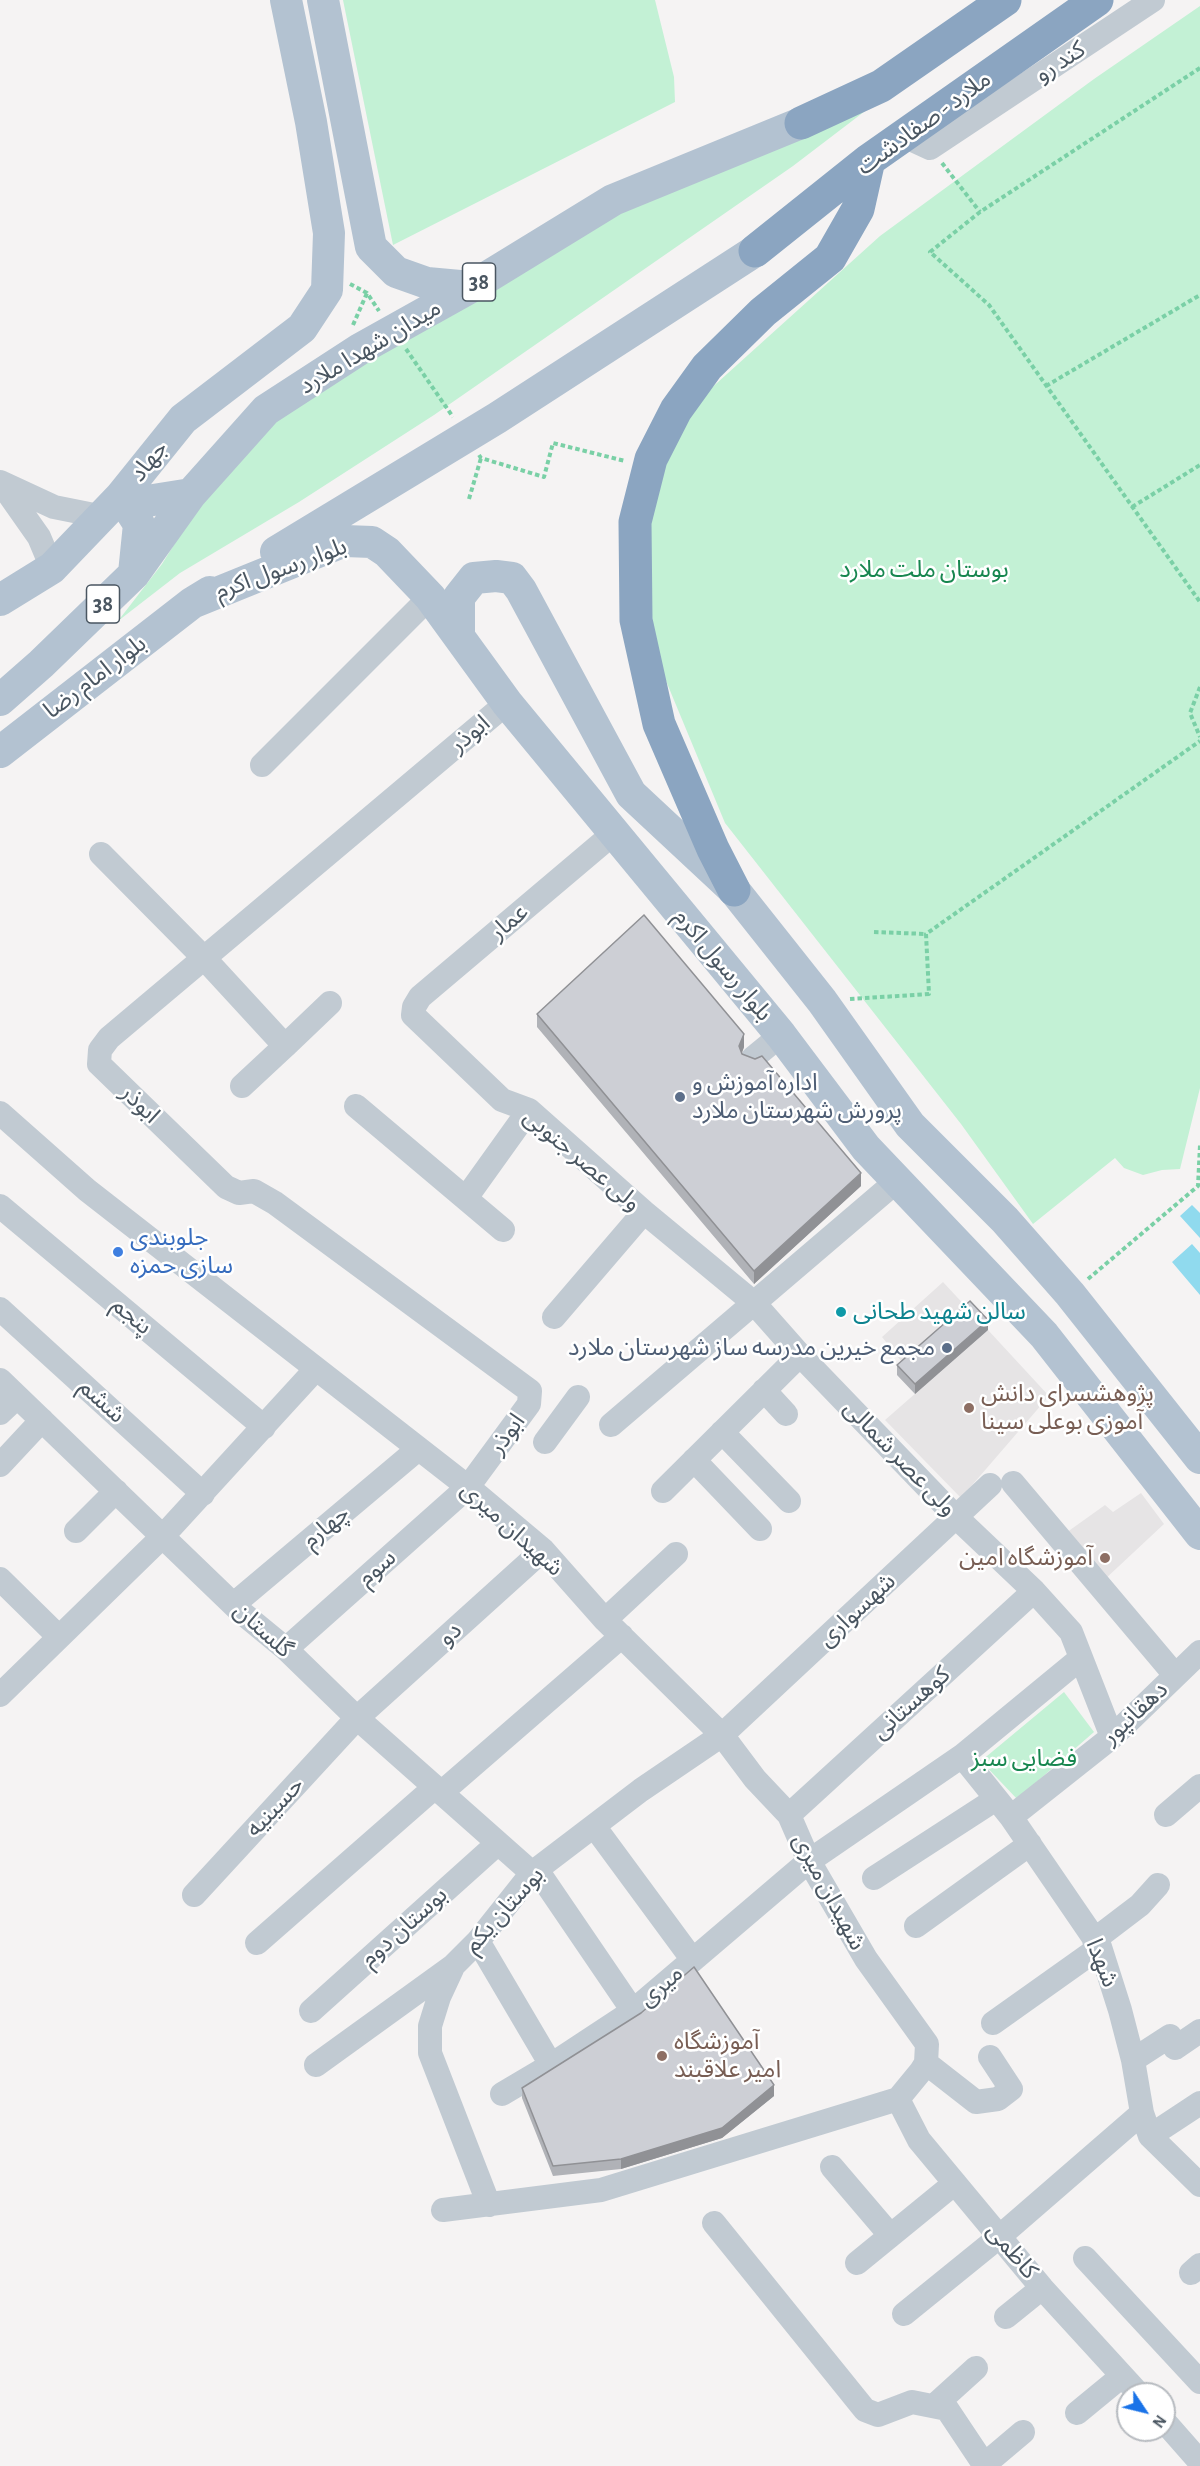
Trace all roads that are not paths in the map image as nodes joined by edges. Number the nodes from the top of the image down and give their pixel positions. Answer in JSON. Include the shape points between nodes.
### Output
{"nodes":[{"id":1,"x":286,"y":0,"type":"edge"},
{"id":2,"x":323,"y":0,"type":"edge"},
{"id":3,"x":1005,"y":0,"type":"edge"},
{"id":4,"x":1097,"y":0,"type":"edge"},
{"id":5,"x":1153,"y":0,"type":"edge"},
{"id":6,"x":344,"y":114,"type":"junction"},
{"id":7,"x":311,"y":122,"type":"junction"},
{"id":8,"x":801,"y":123,"type":"joint"},
{"id":9,"x":917,"y":142,"type":"junction"},
{"id":10,"x":869,"y":160,"type":"junction"},
{"id":11,"x":755,"y":251,"type":"joint"},
{"id":12,"x":471,"y":287,"type":"junction"},
{"id":13,"x":0,"y":482,"type":"edge"},
{"id":14,"x":191,"y":494,"type":"junction"},
{"id":15,"x":110,"y":506,"type":"junction"},
{"id":16,"x":52,"y":567,"type":"junction"},
{"id":17,"x":134,"y":574,"type":"junction"},
{"id":18,"x":430,"y":597,"type":"junction"},
{"id":19,"x":0,"y":600,"type":"edge"},
{"id":20,"x":192,"y":603,"type":"junction"},
{"id":21,"x":459,"y":634,"type":"junction"},
{"id":22,"x":0,"y":700,"type":"edge"},
{"id":23,"x":507,"y":703,"type":"junction"},
{"id":24,"x":0,"y":752,"type":"edge"},
{"id":25,"x":262,"y":765,"type":"dead end"},
{"id":26,"x":614,"y":833,"type":"junction"},
{"id":27,"x":101,"y":854,"type":"dead end"},
{"id":28,"x":734,"y":890,"type":"junction"},
{"id":29,"x":204,"y":958,"type":"junction"},
{"id":30,"x":330,"y":1003,"type":"dead end"},
{"id":31,"x":413,"y":1015,"type":"joint"},
{"id":32,"x":780,"y":1035,"type":"junction"},
{"id":33,"x":285,"y":1046,"type":"junction"},
{"id":34,"x":753,"y":1058,"type":"edge"},
{"id":35,"x":242,"y":1086,"type":"dead end"},
{"id":36,"x":356,"y":1106,"type":"dead end"},
{"id":37,"x":529,"y":1110,"type":"junction"},
{"id":38,"x":0,"y":1113,"type":"edge"},
{"id":39,"x":910,"y":1125,"type":"junction"},
{"id":40,"x":866,"y":1148,"type":"junction"},
{"id":41,"x":898,"y":1180,"type":"junction"},
{"id":42,"x":466,"y":1198,"type":"junction"},
{"id":43,"x":0,"y":1206,"type":"edge"},
{"id":44,"x":644,"y":1212,"type":"junction"},
{"id":45,"x":1005,"y":1220,"type":"junction"},
{"id":46,"x":503,"y":1230,"type":"dead end"},
{"id":47,"x":754,"y":1303,"type":"junction"},
{"id":48,"x":0,"y":1309,"type":"edge"},
{"id":49,"x":554,"y":1317,"type":"dead end"},
{"id":50,"x":1044,"y":1335,"type":"junction"},
{"id":51,"x":800,"y":1355,"type":"junction"},
{"id":52,"x":315,"y":1370,"type":"junction"},
{"id":53,"x":764,"y":1390,"type":"junction"},
{"id":54,"x":6,"y":1397,"type":"edge"},
{"id":55,"x":578,"y":1397,"type":"dead end"},
{"id":56,"x":529,"y":1404,"type":"junction"},
{"id":57,"x":786,"y":1414,"type":"dead end"},
{"id":58,"x":42,"y":1420,"type":"junction"},
{"id":59,"x":612,"y":1425,"type":"dead end"},
{"id":60,"x":264,"y":1427,"type":"junction"},
{"id":61,"x":722,"y":1432,"type":"junction"},
{"id":62,"x":417,"y":1450,"type":"junction"},
{"id":63,"x":1200,"y":1458,"type":"edge"},
{"id":64,"x":693,"y":1460,"type":"junction"},
{"id":65,"x":0,"y":1465,"type":"edge"},
{"id":66,"x":468,"y":1487,"type":"junction"},
{"id":67,"x":116,"y":1491,"type":"junction"},
{"id":68,"x":663,"y":1491,"type":"dead end"},
{"id":69,"x":203,"y":1494,"type":"junction"},
{"id":70,"x":789,"y":1501,"type":"dead end"},
{"id":71,"x":956,"y":1517,"type":"junction"},
{"id":72,"x":760,"y":1529,"type":"dead end"},
{"id":73,"x":76,"y":1531,"type":"dead end"},
{"id":74,"x":1200,"y":1534,"type":"edge"},
{"id":75,"x":163,"y":1536,"type":"junction"},
{"id":76,"x":543,"y":1550,"type":"junction"},
{"id":77,"x":676,"y":1554,"type":"dead end"},
{"id":78,"x":0,"y":1579,"type":"edge"},
{"id":79,"x":1034,"y":1591,"type":"junction"},
{"id":80,"x":234,"y":1604,"type":"junction"},
{"id":81,"x":614,"y":1628,"type":"junction"},
{"id":82,"x":59,"y":1637,"type":"junction"},
{"id":83,"x":286,"y":1649,"type":"junction"},
{"id":84,"x":1200,"y":1652,"type":"edge"},
{"id":85,"x":1081,"y":1658,"type":"junction"},
{"id":86,"x":1175,"y":1675,"type":"junction"},
{"id":87,"x":0,"y":1695,"type":"edge"},
{"id":88,"x":357,"y":1718,"type":"junction"},
{"id":89,"x":722,"y":1735,"type":"junction"},
{"id":90,"x":1112,"y":1737,"type":"junction"},
{"id":91,"x":962,"y":1756,"type":"junction"},
{"id":92,"x":1200,"y":1786,"type":"edge"},
{"id":93,"x":438,"y":1790,"type":"junction"},
{"id":94,"x":1003,"y":1808,"type":"junction"},
{"id":95,"x":789,"y":1815,"type":"junction"},
{"id":96,"x":1167,"y":1815,"type":"dead end"},
{"id":97,"x":594,"y":1826,"type":"junction"},
{"id":98,"x":496,"y":1844,"type":"junction"},
{"id":99,"x":1030,"y":1844,"type":"junction"},
{"id":100,"x":809,"y":1861,"type":"junction"},
{"id":101,"x":534,"y":1872,"type":"junction"},
{"id":102,"x":874,"y":1878,"type":"dead end"},
{"id":103,"x":1158,"y":1885,"type":"dead end"},
{"id":104,"x":194,"y":1895,"type":"dead end"},
{"id":105,"x":916,"y":1926,"type":"dead end"},
{"id":106,"x":477,"y":1941,"type":"junction"},
{"id":107,"x":257,"y":1943,"type":"dead end"},
{"id":108,"x":1097,"y":1943,"type":"junction"},
{"id":109,"x":692,"y":1959,"type":"junction"},
{"id":110,"x":453,"y":1966,"type":"junction"},
{"id":111,"x":311,"y":2011,"type":"dead end"},
{"id":112,"x":633,"y":2011,"type":"junction"},
{"id":113,"x":993,"y":2024,"type":"dead end"},
{"id":114,"x":1200,"y":2031,"type":"edge"},
{"id":115,"x":990,"y":2057,"type":"dead end"},
{"id":116,"x":1133,"y":2060,"type":"junction"},
{"id":117,"x":926,"y":2063,"type":"junction"},
{"id":118,"x":316,"y":2065,"type":"dead end"},
{"id":119,"x":551,"y":2065,"type":"junction"},
{"id":120,"x":501,"y":2094,"type":"dead end"},
{"id":121,"x":898,"y":2099,"type":"junction"},
{"id":122,"x":1200,"y":2103,"type":"edge"},
{"id":123,"x":1142,"y":2113,"type":"junction"},
{"id":124,"x":1150,"y":2136,"type":"junction"},
{"id":125,"x":832,"y":2167,"type":"dead end"},
{"id":126,"x":955,"y":2183,"type":"junction"},
{"id":127,"x":1200,"y":2185,"type":"edge"},
{"id":128,"x":489,"y":2205,"type":"junction"},
{"id":129,"x":443,"y":2211,"type":"dead end"},
{"id":130,"x":714,"y":2223,"type":"dead end"},
{"id":131,"x":890,"y":2235,"type":"junction"},
{"id":132,"x":999,"y":2237,"type":"junction"},
{"id":133,"x":1085,"y":2258,"type":"dead end"},
{"id":134,"x":857,"y":2263,"type":"dead end"},
{"id":135,"x":1042,"y":2288,"type":"junction"},
{"id":136,"x":904,"y":2314,"type":"dead end"},
{"id":137,"x":1006,"y":2318,"type":"dead end"},
{"id":138,"x":976,"y":2368,"type":"dead end"},
{"id":139,"x":1122,"y":2376,"type":"junction"},
{"id":140,"x":1128,"y":2382,"type":"edge"},
{"id":141,"x":1200,"y":2382,"type":"edge"},
{"id":142,"x":934,"y":2406,"type":"junction"},
{"id":143,"x":1077,"y":2413,"type":"dead end"},
{"id":144,"x":1023,"y":2432,"type":"dead end"},
{"id":145,"x":1176,"y":2436,"type":"edge"},
{"id":146,"x":1195,"y":2459,"type":"edge"},
{"id":147,"x":985,"y":2465,"type":"edge"}],
"edges":[{"from":1,"to":7,"type":"main road","name":"جهاد"},
{"from":2,"to":6,"type":"main road"},
{"from":3,"to":8,"type":"highway","number":"38","via":[[881,86]]},
{"from":4,"to":9,"type":"highway","name":"ملارد - صفادشت","number":"38"},
{"from":5,"to":9,"type":"street","name":"کند رو"},
{"from":6,"to":7,"type":"main road"},
{"from":6,"to":12,"type":"main road","via":[[371,247],[396,272],[428,283]]},
{"from":7,"to":15,"type":"main road","name":"جهاد","via":[[329,233],[327,290],[302,327],[183,419]]},
{"from":8,"to":12,"type":"main road","name":"میدان شهدا ملارد","number":"38","via":[[612,200]]},
{"from":9,"to":10,"type":"highway","name":"ملارد - صفادشت","number":"38"},
{"from":10,"to":11,"type":"highway","name":"ملارد - صفادشت","number":"38"},
{"from":10,"to":28,"type":"highway","via":[[858,209],[830,258],[763,312],[706,367],[676,410],[649,467],[635,522],[636,620],[659,724]]},
{"from":11,"to":20,"type":"main road","number":"38","via":[[497,418]]},
{"from":12,"to":14,"type":"main road","name":"میدان شهدا ملارد","number":"38","via":[[360,349],[266,410]]},
{"from":13,"to":15,"type":"street","via":[[54,507]]},
{"from":13,"to":16,"type":"street","via":[[39,537]]},
{"from":14,"to":15,"type":"main road"},
{"from":14,"to":17,"type":"main road","name":"بلوار امام رضا","number":"38"},
{"from":15,"to":16,"type":"main road","name":"جهاد"},
{"from":15,"to":17,"type":"main road","via":[[139,524]]},
{"from":16,"to":19,"type":"main road","name":"جهاد"},
{"from":17,"to":22,"type":"main road","name":"بلوار امام رضا","number":"38"},
{"from":18,"to":20,"type":"main road","name":"بلوار رسول اکرم","via":[[387,552],[372,542],[345,541]]},
{"from":18,"to":21,"type":"main road","name":"بلوار رسول اکرم"},
{"from":18,"to":25,"type":"street"},
{"from":20,"to":24,"type":"main road","name":"بلوار امام رضا","number":"38"},
{"from":21,"to":23,"type":"main road","name":"بلوار رسول اکرم"},
{"from":21,"to":28,"type":"main road","via":[[459,597],[474,578],[512,578],[631,794]]},
{"from":23,"to":26,"type":"main road","name":"بلوار رسول اکرم"},
{"from":23,"to":29,"type":"street","name":"ابوذر"},
{"from":26,"to":31,"type":"street","name":"عمار","via":[[420,997]]},
{"from":26,"to":32,"type":"main road","name":"بلوار رسول اکرم"},
{"from":27,"to":29,"type":"street"},
{"from":28,"to":39,"type":"main road","via":[[822,1000]]},
{"from":29,"to":33,"type":"street"},
{"from":29,"to":56,"type":"street","name":"ابوذر","via":[[109,1038],[100,1050],[99,1064],[226,1187],[240,1193],[254,1191],[275,1203],[530,1392]]},
{"from":30,"to":33,"type":"street"},
{"from":31,"to":37,"type":"street","name":"ولی عصر جنوبی","via":[[502,1100]]},
{"from":32,"to":34,"type":"street"},
{"from":32,"to":40,"type":"main road","name":"بلوار رسول اکرم"},
{"from":33,"to":35,"type":"street"},
{"from":36,"to":42,"type":"street"},
{"from":37,"to":42,"type":"street"},
{"from":37,"to":44,"type":"street","name":"ولی عصر جنوبی"},
{"from":38,"to":52,"type":"street","name":"شهیدان میری","via":[[87,1190]]},
{"from":39,"to":40,"type":"main road","via":[[898,1144],[884,1150]]},
{"from":39,"to":45,"type":"main road"},
{"from":40,"to":41,"type":"main road","name":"بلوار رسول اکرم"},
{"from":41,"to":47,"type":"street"},
{"from":41,"to":50,"type":"main road","name":"بلوار رسول اکرم"},
{"from":42,"to":46,"type":"street"},
{"from":43,"to":60,"type":"street","name":"پنجم"},
{"from":44,"to":47,"type":"street","name":"ولی عصر جنوبی"},
{"from":44,"to":49,"type":"street"},
{"from":45,"to":50,"type":"main road","via":[[975,1224],[972,1243]]},
{"from":45,"to":63,"type":"main road","via":[[1070,1294]]},
{"from":47,"to":51,"type":"street","name":"ولی عصر شمالی"},
{"from":47,"to":59,"type":"street"},
{"from":48,"to":69,"type":"street","name":"ششم"},
{"from":50,"to":74,"type":"main road","name":"بلوار رسول اکرم"},
{"from":51,"to":53,"type":"street"},
{"from":51,"to":71,"type":"street","name":"ولی عصر شمالی"},
{"from":52,"to":60,"type":"street"},
{"from":52,"to":62,"type":"street","name":"شهیدان میری"},
{"from":53,"to":57,"type":"street"},
{"from":53,"to":61,"type":"street"},
{"from":54,"to":58,"type":"street","name":"گلستان"},
{"from":55,"to":56,"type":"street","via":[[552,1433]]},
{"from":56,"to":66,"type":"street","name":"ابوذر"},
{"from":58,"to":65,"type":"street"},
{"from":58,"to":67,"type":"street","name":"گلستان"},
{"from":60,"to":69,"type":"street"},
{"from":61,"to":64,"type":"street"},
{"from":61,"to":70,"type":"street"},
{"from":62,"to":66,"type":"street","name":"شهیدان میری"},
{"from":62,"to":80,"type":"street","name":"چهارم"},
{"from":64,"to":68,"type":"street"},
{"from":64,"to":72,"type":"street"},
{"from":66,"to":76,"type":"street","name":"شهیدان میری"},
{"from":66,"to":83,"type":"street","name":"سوم"},
{"from":67,"to":73,"type":"street"},
{"from":67,"to":75,"type":"street","name":"گلستان"},
{"from":69,"to":75,"type":"street"},
{"from":71,"to":79,"type":"street","name":"ولی عصر شمالی"},
{"from":71,"to":86,"type":"street","name":"شهسواری","via":[[1002,1484]]},
{"from":71,"to":89,"type":"street","name":"شهسواری"},
{"from":75,"to":80,"type":"street","name":"گلستان"},
{"from":75,"to":82,"type":"street"},
{"from":76,"to":81,"type":"street","name":"شهیدان میری"},
{"from":76,"to":88,"type":"street","name":"دو"},
{"from":77,"to":81,"type":"street"},
{"from":78,"to":82,"type":"street"},
{"from":79,"to":85,"type":"street","name":"ولی عصر شمالی","via":[[1071,1632]]},
{"from":79,"to":95,"type":"street","name":"کوهستانی"},
{"from":80,"to":83,"type":"street","name":"گلستان"},
{"from":81,"to":89,"type":"street","name":"شهیدان میری"},
{"from":81,"to":93,"type":"street"},
{"from":82,"to":87,"type":"street"},
{"from":83,"to":88,"type":"street","name":"گلستان"},
{"from":84,"to":86,"type":"street","name":"دهقانپور"},
{"from":85,"to":90,"type":"street","name":"ولی عصر شمالی"},
{"from":85,"to":91,"type":"street"},
{"from":86,"to":90,"type":"street","name":"دهقانپور"},
{"from":88,"to":93,"type":"street","name":"گلستان"},
{"from":88,"to":104,"type":"street","name":"حسینیه"},
{"from":89,"to":95,"type":"street","name":"شهیدان میری"},
{"from":89,"to":97,"type":"street","name":"بوستان یکم"},
{"from":90,"to":94,"type":"street","name":"دهقانپور"},
{"from":91,"to":94,"type":"street","name":"شهدا"},
{"from":91,"to":100,"type":"street"},
{"from":92,"to":96,"type":"street"},
{"from":93,"to":98,"type":"street","name":"گلستان"},
{"from":93,"to":107,"type":"street"},
{"from":94,"to":99,"type":"street","name":"شهدا"},
{"from":94,"to":102,"type":"street","name":"دهقانپور"},
{"from":95,"to":100,"type":"street","name":"شهیدان میری"},
{"from":97,"to":101,"type":"street","name":"بوستان یکم"},
{"from":97,"to":109,"type":"street"},
{"from":98,"to":101,"type":"street","name":"گلستان"},
{"from":98,"to":111,"type":"street","name":"بوستان دوم"},
{"from":99,"to":105,"type":"street"},
{"from":99,"to":108,"type":"street","name":"شهدا"},
{"from":100,"to":109,"type":"street","name":"میری"},
{"from":100,"to":117,"type":"street","name":"شهیدان میری","via":[[866,1959],[927,2044]]},
{"from":101,"to":106,"type":"street","name":"بوستان یکم"},
{"from":101,"to":112,"type":"street","name":"گلستان"},
{"from":103,"to":108,"type":"street"},
{"from":106,"to":110,"type":"street","name":"بوستان یکم"},
{"from":106,"to":119,"type":"street"},
{"from":108,"to":113,"type":"street"},
{"from":108,"to":116,"type":"street","name":"شهدا"},
{"from":109,"to":112,"type":"street","name":"میری"},
{"from":110,"to":118,"type":"street","name":"بوستان یکم"},
{"from":110,"to":128,"type":"street","via":[[430,2026],[430,2053]]},
{"from":112,"to":119,"type":"street","name":"میری"},
{"from":114,"to":116,"type":"street","via":[[1174,2048],[1170,2036]]},
{"from":115,"to":117,"type":"street","via":[[1011,2089],[998,2099],[976,2102]]},
{"from":116,"to":123,"type":"street","name":"شهدا"},
{"from":117,"to":121,"type":"street"},
{"from":119,"to":120,"type":"street","name":"میری"},
{"from":121,"to":126,"type":"street","name":"کاظمی","via":[[919,2140]]},
{"from":121,"to":128,"type":"street","via":[[601,2190]]},
{"from":122,"to":124,"type":"street"},
{"from":123,"to":124,"type":"street","name":"شهدا"},
{"from":123,"to":132,"type":"street"},
{"from":124,"to":127,"type":"street","name":"شهدا"},
{"from":125,"to":131,"type":"street"},
{"from":126,"to":131,"type":"street"},
{"from":126,"to":132,"type":"street","name":"کاظمی"},
{"from":128,"to":129,"type":"street"},
{"from":130,"to":142,"type":"street","via":[[864,2410],[878,2415],[912,2402]]},
{"from":131,"to":134,"type":"street"},
{"from":132,"to":135,"type":"street","name":"کاظمی"},
{"from":132,"to":136,"type":"street"},
{"from":133,"to":141,"type":"street"},
{"from":135,"to":137,"type":"street"},
{"from":135,"to":139,"type":"street","name":"کاظمی"},
{"from":138,"to":142,"type":"street"},
{"from":139,"to":140,"type":"street","name":"کاظمی"},
{"from":139,"to":143,"type":"street"},
{"from":142,"to":147,"type":"street","via":[[947,2409]]},
{"from":144,"to":147,"type":"street"},
{"from":145,"to":146,"type":"street"}]}
